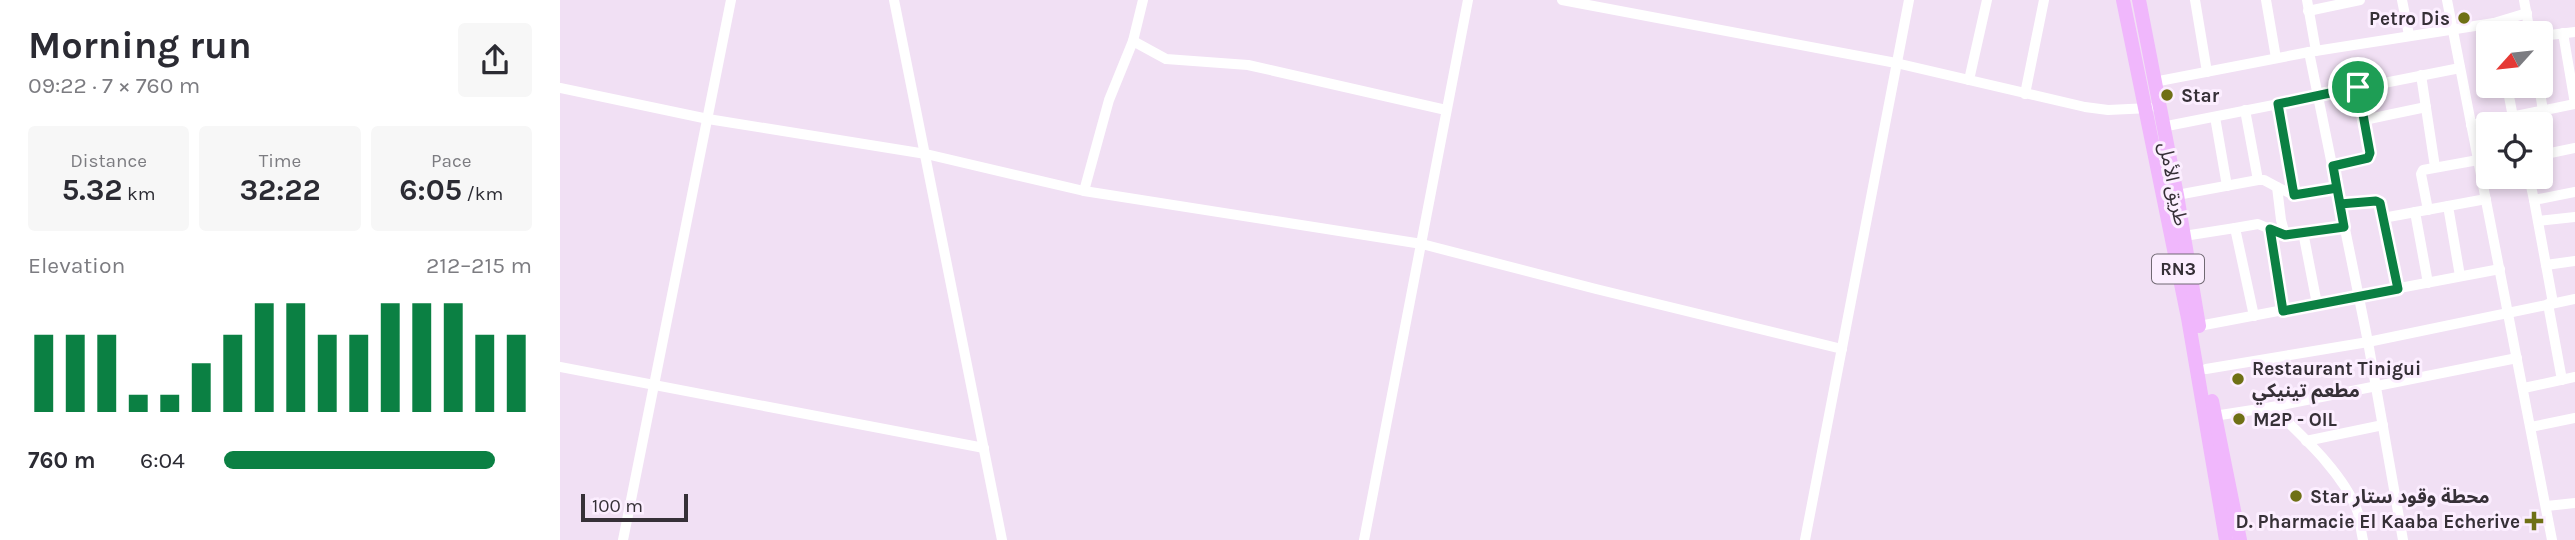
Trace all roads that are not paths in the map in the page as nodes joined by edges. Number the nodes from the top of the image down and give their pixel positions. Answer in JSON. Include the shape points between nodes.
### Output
{"nodes":[{"id":1,"x":731,"y":0,"type":"edge"},
{"id":2,"x":894,"y":0,"type":"edge"},
{"id":3,"x":1143,"y":0,"type":"edge"},
{"id":4,"x":1468,"y":0,"type":"edge"},
{"id":5,"x":1562,"y":0,"type":"edge"},
{"id":6,"x":1909,"y":0,"type":"edge"},
{"id":7,"x":1987,"y":0,"type":"edge"},
{"id":8,"x":2044,"y":0,"type":"edge"},
{"id":9,"x":2123,"y":0,"type":"edge"},
{"id":10,"x":2139,"y":0,"type":"edge"},
{"id":11,"x":2195,"y":0,"type":"edge"},
{"id":12,"x":2266,"y":0,"type":"edge"},
{"id":13,"x":2360,"y":0,"type":"edge"},
{"id":14,"x":2402,"y":0,"type":"edge"},
{"id":15,"x":2447,"y":0,"type":"edge"},
{"id":16,"x":2524,"y":0,"type":"edge"},
{"id":17,"x":2330,"y":3,"type":"edge"},
{"id":18,"x":2308,"y":5,"type":"edge"},
{"id":19,"x":2527,"y":13,"type":"junction"},
{"id":20,"x":2510,"y":21,"type":"edge"},
{"id":21,"x":2528,"y":21,"type":"edge"},
{"id":22,"x":2452,"y":28,"type":"junction"},
{"id":23,"x":2476,"y":28,"type":"edge"},
{"id":24,"x":2575,"y":32,"type":"edge"},
{"id":25,"x":2563,"y":33,"type":"junction"},
{"id":26,"x":2553,"y":34,"type":"edge"},
{"id":27,"x":2409,"y":35,"type":"junction"},
{"id":28,"x":1133,"y":41,"type":"junction"},
{"id":29,"x":2312,"y":51,"type":"junction"},
{"id":30,"x":2276,"y":58,"type":"junction"},
{"id":31,"x":1896,"y":63,"type":"junction"},
{"id":32,"x":2460,"y":68,"type":"junction"},
{"id":33,"x":2207,"y":72,"type":"junction"},
{"id":34,"x":2421,"y":75,"type":"junction"},
{"id":35,"x":1969,"y":80,"type":"junction"},
{"id":36,"x":2154,"y":82,"type":"junction"},
{"id":37,"x":2358,"y":87,"type":"junction"},
{"id":38,"x":560,"y":88,"type":"edge"},
{"id":39,"x":2025,"y":94,"type":"junction"},
{"id":40,"x":2319,"y":95,"type":"junction"},
{"id":41,"x":2541,"y":98,"type":"edge"},
{"id":42,"x":2278,"y":104,"type":"junction"},
{"id":43,"x":2575,"y":104,"type":"edge"},
{"id":44,"x":2426,"y":107,"type":"junction"},
{"id":45,"x":2152,"y":108,"type":"junction"},
{"id":46,"x":1446,"y":110,"type":"junction"},
{"id":47,"x":2245,"y":110,"type":"junction"},
{"id":48,"x":2543,"y":111,"type":"junction"},
{"id":49,"x":2538,"y":112,"type":"edge"},
{"id":50,"x":2215,"y":117,"type":"junction"},
{"id":51,"x":708,"y":119,"type":"junction"},
{"id":52,"x":2364,"y":120,"type":"junction"},
{"id":53,"x":2476,"y":124,"type":"edge"},
{"id":54,"x":2471,"y":125,"type":"junction"},
{"id":55,"x":2162,"y":127,"type":"junction"},
{"id":56,"x":2476,"y":143,"type":"edge"},
{"id":57,"x":2575,"y":148,"type":"edge"},
{"id":58,"x":2553,"y":153,"type":"edge"},
{"id":59,"x":926,"y":154,"type":"junction"},
{"id":60,"x":2476,"y":164,"type":"edge"},
{"id":61,"x":2333,"y":166,"type":"junction"},
{"id":62,"x":2435,"y":167,"type":"junction"},
{"id":63,"x":2258,"y":180,"type":"junction"},
{"id":64,"x":2227,"y":186,"type":"junction"},
{"id":65,"x":2277,"y":187,"type":"junction"},
{"id":66,"x":2337,"y":188,"type":"junction"},
{"id":67,"x":2485,"y":189,"type":"edge"},
{"id":68,"x":2532,"y":189,"type":"edge"},
{"id":69,"x":1084,"y":191,"type":"junction"},
{"id":70,"x":2575,"y":192,"type":"edge"},
{"id":71,"x":2177,"y":195,"type":"junction"},
{"id":72,"x":2294,"y":195,"type":"junction"},
{"id":73,"x":2486,"y":199,"type":"junction"},
{"id":74,"x":2534,"y":201,"type":"junction"},
{"id":75,"x":2340,"y":204,"type":"junction"},
{"id":76,"x":2448,"y":206,"type":"junction"},
{"id":77,"x":2428,"y":210,"type":"junction"},
{"id":78,"x":2415,"y":212,"type":"junction"},
{"id":79,"x":2575,"y":217,"type":"edge"},
{"id":80,"x":2384,"y":218,"type":"junction"},
{"id":81,"x":2538,"y":222,"type":"junction"},
{"id":82,"x":2344,"y":227,"type":"junction"},
{"id":83,"x":2235,"y":228,"type":"junction"},
{"id":84,"x":2270,"y":229,"type":"junction"},
{"id":85,"x":2303,"y":232,"type":"junction"},
{"id":86,"x":2285,"y":235,"type":"junction"},
{"id":87,"x":2184,"y":236,"type":"junction"},
{"id":88,"x":1422,"y":244,"type":"junction"},
{"id":89,"x":2575,"y":261,"type":"edge"},
{"id":90,"x":2546,"y":265,"type":"junction"},
{"id":91,"x":2500,"y":269,"type":"junction"},
{"id":92,"x":2460,"y":276,"type":"junction"},
{"id":93,"x":2428,"y":283,"type":"junction"},
{"id":94,"x":2398,"y":289,"type":"junction"},
{"id":95,"x":2359,"y":296,"type":"junction"},
{"id":96,"x":2575,"y":299,"type":"edge"},
{"id":97,"x":2317,"y":304,"type":"junction"},
{"id":98,"x":2551,"y":304,"type":"junction"},
{"id":99,"x":2283,"y":311,"type":"junction"},
{"id":100,"x":2508,"y":311,"type":"junction"},
{"id":101,"x":2254,"y":316,"type":"junction"},
{"id":102,"x":2199,"y":326,"type":"junction"},
{"id":103,"x":2368,"y":342,"type":"junction"},
{"id":104,"x":1842,"y":349,"type":"junction"},
{"id":105,"x":2517,"y":358,"type":"junction"},
{"id":106,"x":560,"y":367,"type":"edge"},
{"id":107,"x":2206,"y":369,"type":"junction"},
{"id":108,"x":2575,"y":377,"type":"edge"},
{"id":109,"x":2562,"y":380,"type":"junction"},
{"id":110,"x":654,"y":385,"type":"junction"},
{"id":111,"x":2375,"y":385,"type":"junction"},
{"id":112,"x":2524,"y":388,"type":"junction"},
{"id":113,"x":2272,"y":407,"type":"junction"},
{"id":114,"x":2214,"y":416,"type":"junction"},
{"id":115,"x":2575,"y":419,"type":"edge"},
{"id":116,"x":2383,"y":425,"type":"junction"},
{"id":117,"x":2532,"y":426,"type":"junction"},
{"id":118,"x":2306,"y":441,"type":"junction"},
{"id":119,"x":984,"y":448,"type":"junction"},
{"id":120,"x":2575,"y":503,"type":"edge"},
{"id":121,"x":2547,"y":506,"type":"junction"},
{"id":122,"x":623,"y":540,"type":"edge"},
{"id":123,"x":1002,"y":540,"type":"edge"},
{"id":124,"x":1364,"y":540,"type":"edge"},
{"id":125,"x":1805,"y":540,"type":"edge"},
{"id":126,"x":2226,"y":540,"type":"edge"},
{"id":127,"x":2240,"y":540,"type":"edge"},
{"id":128,"x":2363,"y":540,"type":"edge"},
{"id":129,"x":2403,"y":540,"type":"edge"},
{"id":130,"x":2552,"y":540,"type":"edge"}],
"edges":[{"from":1,"to":51,"type":"street"},
{"from":2,"to":59,"type":"street"},
{"from":3,"to":28,"type":"street"},
{"from":4,"to":46,"type":"street"},
{"from":5,"to":31,"type":"street"},
{"from":6,"to":31,"type":"street"},
{"from":7,"to":35,"type":"street"},
{"from":8,"to":39,"type":"street"},
{"from":9,"to":45,"type":"highway","number":"RN3"},
{"from":10,"to":36,"type":"highway","name":"طريق الأمل","number":"RN3"},
{"from":11,"to":33,"type":"street"},
{"from":12,"to":30,"type":"street"},
{"from":13,"to":17,"type":"street"},
{"from":14,"to":27,"type":"street"},
{"from":15,"to":22,"type":"street"},
{"from":16,"to":19,"type":"street"},
{"from":17,"to":18,"type":"street"},
{"from":18,"to":29,"type":"street"},
{"from":19,"to":20,"type":"street"},
{"from":19,"to":21,"type":"street"},
{"from":22,"to":23,"type":"street"},
{"from":22,"to":27,"type":"street"},
{"from":22,"to":32,"type":"street"},
{"from":24,"to":25,"type":"street"},
{"from":25,"to":26,"type":"street"},
{"from":25,"to":43,"type":"street"},
{"from":27,"to":29,"type":"street"},
{"from":28,"to":46,"type":"street","via":[[1166,58],[1248,65]]},
{"from":28,"to":69,"type":"street","via":[[1109,100]]},
{"from":29,"to":30,"type":"street"},
{"from":29,"to":40,"type":"street"},
{"from":30,"to":33,"type":"street"},
{"from":31,"to":35,"type":"street"},
{"from":31,"to":104,"type":"street"},
{"from":32,"to":34,"type":"street"},
{"from":32,"to":54,"type":"street"},
{"from":33,"to":36,"type":"street"},
{"from":34,"to":37,"type":"street"},
{"from":34,"to":44,"type":"street"},
{"from":35,"to":39,"type":"street"},
{"from":36,"to":45,"type":"highway","name":"طريق الأمل","number":"RN3"},
{"from":37,"to":40,"type":"street"},
{"from":37,"to":52,"type":"street"},
{"from":38,"to":51,"type":"street"},
{"from":39,"to":45,"type":"street","via":[[2108,110]]},
{"from":40,"to":42,"type":"street"},
{"from":40,"to":61,"type":"street"},
{"from":41,"to":48,"type":"street"},
{"from":42,"to":47,"type":"street"},
{"from":42,"to":72,"type":"street"},
{"from":43,"to":48,"type":"street"},
{"from":44,"to":52,"type":"street"},
{"from":44,"to":62,"type":"street"},
{"from":45,"to":55,"type":"highway","name":"طريق الأمل","number":"RN3"},
{"from":45,"to":126,"type":"highway","number":"RN3"},
{"from":46,"to":88,"type":"street"},
{"from":47,"to":50,"type":"street"},
{"from":47,"to":63,"type":"street"},
{"from":48,"to":49,"type":"street"},
{"from":50,"to":55,"type":"street"},
{"from":50,"to":64,"type":"street"},
{"from":51,"to":59,"type":"street"},
{"from":51,"to":110,"type":"street"},
{"from":52,"to":61,"type":"street","via":[[2370,156]]},
{"from":53,"to":54,"type":"street"},
{"from":54,"to":56,"type":"street"},
{"from":55,"to":71,"type":"highway","name":"طريق الأمل","number":"RN3"},
{"from":57,"to":58,"type":"street"},
{"from":59,"to":69,"type":"street"},
{"from":59,"to":119,"type":"street"},
{"from":60,"to":62,"type":"street"},
{"from":61,"to":66,"type":"street"},
{"from":62,"to":77,"type":"street","via":[[2421,171]]},
{"from":63,"to":64,"type":"street"},
{"from":63,"to":65,"type":"street"},
{"from":64,"to":71,"type":"street"},
{"from":65,"to":72,"type":"street"},
{"from":65,"to":86,"type":"street"},
{"from":66,"to":72,"type":"street"},
{"from":66,"to":75,"type":"street"},
{"from":67,"to":73,"type":"street"},
{"from":68,"to":74,"type":"street"},
{"from":69,"to":88,"type":"street"},
{"from":70,"to":74,"type":"street"},
{"from":71,"to":87,"type":"highway","name":"طريق الأمل","number":"RN3"},
{"from":73,"to":76,"type":"street"},
{"from":73,"to":91,"type":"street"},
{"from":74,"to":81,"type":"street"},
{"from":75,"to":80,"type":"street","via":[[2379,201]]},
{"from":75,"to":82,"type":"street"},
{"from":76,"to":77,"type":"street"},
{"from":76,"to":92,"type":"street"},
{"from":77,"to":78,"type":"street"},
{"from":78,"to":80,"type":"street"},
{"from":78,"to":93,"type":"street"},
{"from":79,"to":81,"type":"street"},
{"from":80,"to":94,"type":"street"},
{"from":81,"to":90,"type":"street"},
{"from":82,"to":85,"type":"street"},
{"from":82,"to":95,"type":"street"},
{"from":83,"to":84,"type":"street","via":[[2258,224]]},
{"from":83,"to":87,"type":"street"},
{"from":83,"to":101,"type":"street"},
{"from":84,"to":86,"type":"street"},
{"from":84,"to":99,"type":"street"},
{"from":85,"to":86,"type":"street"},
{"from":85,"to":97,"type":"street"},
{"from":87,"to":102,"type":"highway","name":"طريق الأمل","number":"RN3"},
{"from":88,"to":104,"type":"street"},
{"from":88,"to":124,"type":"street"},
{"from":89,"to":90,"type":"street"},
{"from":90,"to":98,"type":"street"},
{"from":91,"to":92,"type":"street"},
{"from":91,"to":100,"type":"street"},
{"from":92,"to":93,"type":"street"},
{"from":93,"to":94,"type":"street"},
{"from":94,"to":95,"type":"street"},
{"from":95,"to":97,"type":"street"},
{"from":95,"to":103,"type":"street"},
{"from":96,"to":98,"type":"street"},
{"from":97,"to":99,"type":"street"},
{"from":98,"to":100,"type":"street"},
{"from":98,"to":109,"type":"street"},
{"from":99,"to":101,"type":"street"},
{"from":100,"to":103,"type":"street"},
{"from":100,"to":105,"type":"street"},
{"from":101,"to":102,"type":"street"},
{"from":102,"to":107,"type":"highway","name":"طريق الأمل","number":"RN3"},
{"from":103,"to":107,"type":"street"},
{"from":103,"to":111,"type":"street"},
{"from":104,"to":125,"type":"street"},
{"from":105,"to":111,"type":"street"},
{"from":105,"to":112,"type":"street"},
{"from":106,"to":110,"type":"street"},
{"from":107,"to":114,"type":"highway","name":"طريق الأمل","number":"RN3"},
{"from":108,"to":109,"type":"street"},
{"from":109,"to":112,"type":"street"},
{"from":110,"to":119,"type":"street"},
{"from":110,"to":122,"type":"street"},
{"from":111,"to":113,"type":"street"},
{"from":111,"to":116,"type":"street"},
{"from":112,"to":117,"type":"street"},
{"from":113,"to":114,"type":"street"},
{"from":113,"to":118,"type":"street"},
{"from":114,"to":127,"type":"highway","name":"طريق الأمل","number":"RN3"},
{"from":115,"to":117,"type":"street"},
{"from":116,"to":118,"type":"street"},
{"from":116,"to":129,"type":"street"},
{"from":117,"to":121,"type":"street"},
{"from":118,"to":128,"type":"street","via":[[2350,498]]},
{"from":119,"to":123,"type":"street"},
{"from":120,"to":121,"type":"street"},
{"from":121,"to":130,"type":"street"}]}
